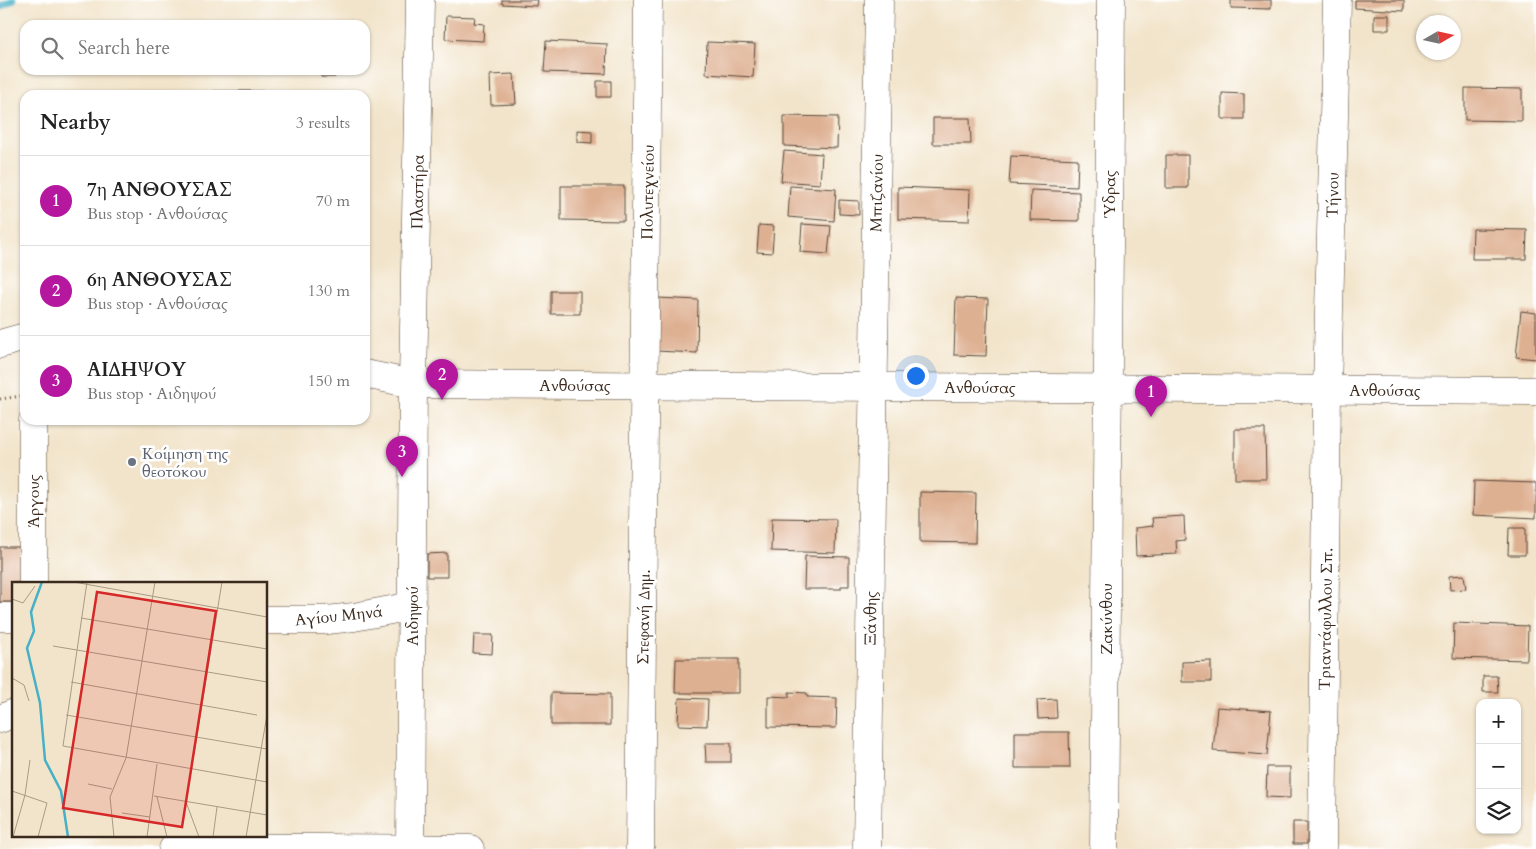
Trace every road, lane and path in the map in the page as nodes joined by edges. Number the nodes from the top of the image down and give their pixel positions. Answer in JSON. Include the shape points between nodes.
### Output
{"nodes":[{"id":1,"x":420,"y":0,"type":"edge"},
{"id":2,"x":648,"y":0,"type":"edge"},
{"id":3,"x":879,"y":0,"type":"edge"},
{"id":4,"x":1111,"y":0,"type":"edge"},
{"id":5,"x":1338,"y":0,"type":"edge"},
{"id":6,"x":20,"y":338,"type":"edge"},
{"id":7,"x":0,"y":344,"type":"edge"},
{"id":8,"x":370,"y":375,"type":"edge"},
{"id":9,"x":414,"y":384,"type":"junction"},
{"id":10,"x":645,"y":385,"type":"junction"},
{"id":11,"x":872,"y":387,"type":"junction"},
{"id":12,"x":1108,"y":388,"type":"junction"},
{"id":13,"x":1327,"y":390,"type":"junction"},
{"id":14,"x":1536,"y":390,"type":"edge"},
{"id":15,"x":20,"y":396,"type":"edge"},
{"id":16,"x":0,"y":399,"type":"edge"},
{"id":17,"x":33,"y":425,"type":"edge"},
{"id":18,"x":33,"y":582,"type":"edge"},
{"id":19,"x":412,"y":606,"type":"junction"},
{"id":20,"x":268,"y":620,"type":"edge"},
{"id":21,"x":12,"y":714,"type":"edge"},
{"id":22,"x":0,"y":719,"type":"edge"},
{"id":23,"x":178,"y":845,"type":"edge"},
{"id":24,"x":410,"y":849,"type":"edge"},
{"id":25,"x":470,"y":849,"type":"edge"},
{"id":26,"x":640,"y":849,"type":"edge"},
{"id":27,"x":867,"y":849,"type":"edge"},
{"id":28,"x":1104,"y":849,"type":"edge"},
{"id":29,"x":1322,"y":849,"type":"edge"}],
"edges":[{"from":1,"to":9,"type":"street","name":"Πλαστήρα"},
{"from":2,"to":10,"type":"street","name":"Πολυτεχνείου"},
{"from":3,"to":11,"type":"street","name":"Μπιζανίου"},
{"from":4,"to":12,"type":"street","name":"Ύδρας"},
{"from":5,"to":13,"type":"street","name":"Τήνου"},
{"from":6,"to":7,"type":"street"},
{"from":8,"to":9,"type":"street","name":"Ανθούσας"},
{"from":9,"to":10,"type":"street","name":"Ανθούσας"},
{"from":9,"to":19,"type":"street","name":"Αιδηψού"},
{"from":10,"to":11,"type":"street","name":"Ανθούσας"},
{"from":10,"to":26,"type":"street","name":"Στεφανή Δημ."},
{"from":11,"to":12,"type":"street","name":"Ανθούσας"},
{"from":11,"to":27,"type":"street","name":"Ξάνθης"},
{"from":12,"to":13,"type":"street","name":"Ανθούσας"},
{"from":12,"to":28,"type":"street","name":"Ζακύνθου"},
{"from":13,"to":14,"type":"street","name":"Ανθούσας"},
{"from":13,"to":29,"type":"street","name":"Τριαντάφυλλου Σπ."},
{"from":15,"to":16,"type":"path"},
{"from":17,"to":18,"type":"street","name":"Άργους"},
{"from":19,"to":20,"type":"street","name":"Αγίου Μηνά","via":[[327,620]]},
{"from":19,"to":24,"type":"street","name":"Αιδηψού"},
{"from":21,"to":22,"type":"street"},
{"from":23,"to":24,"type":"street"},
{"from":24,"to":25,"type":"street"}]}
